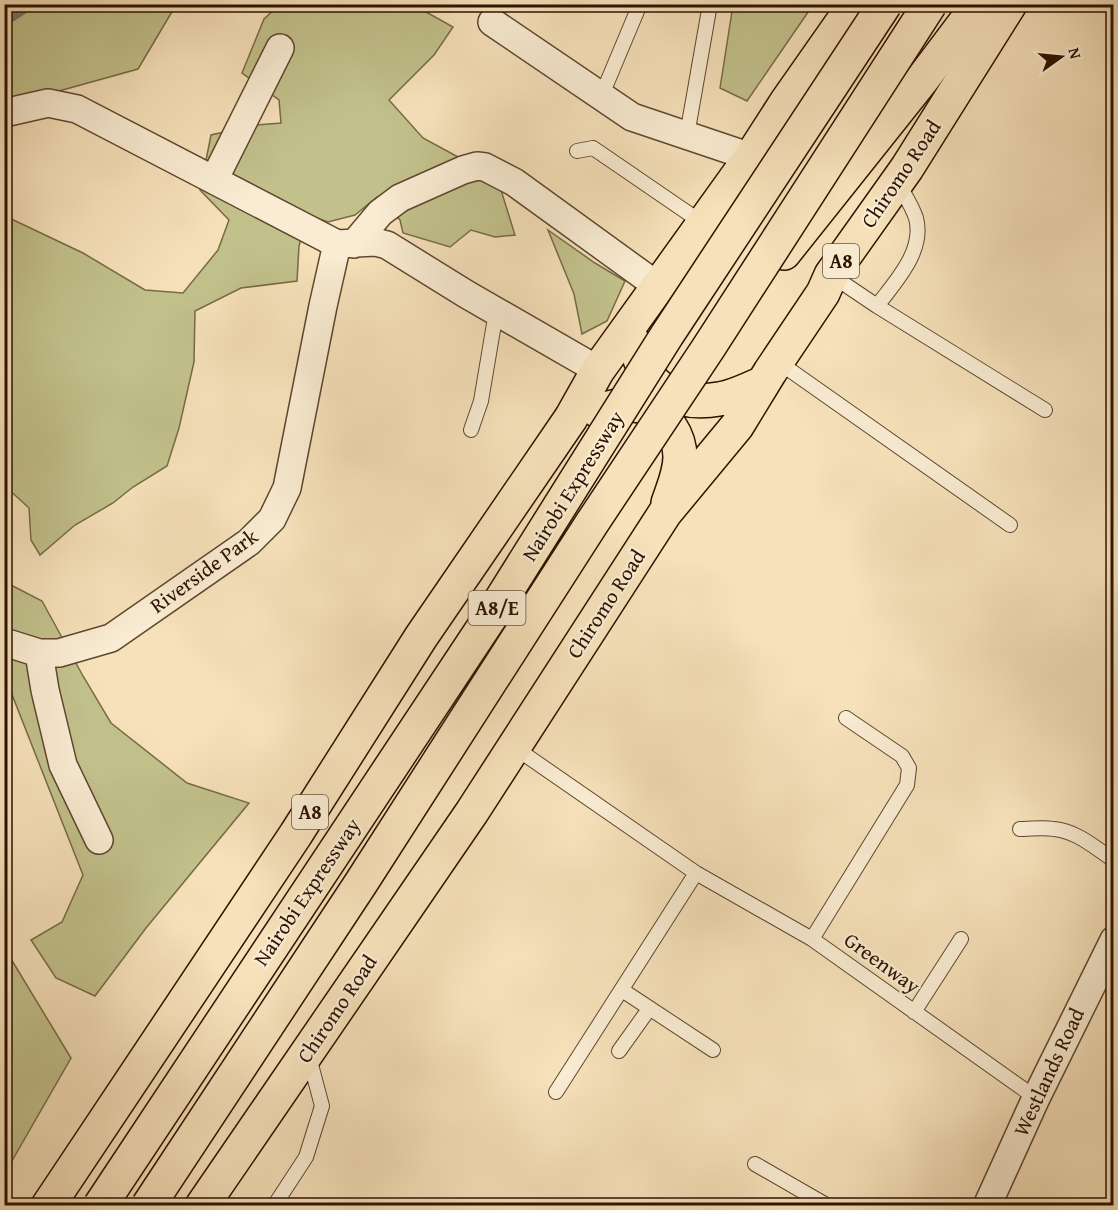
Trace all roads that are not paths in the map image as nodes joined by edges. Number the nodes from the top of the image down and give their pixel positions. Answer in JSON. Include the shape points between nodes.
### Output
{"nodes":[{"id":1,"x":640,"y":4,"type":"edge"},
{"id":2,"x":710,"y":4,"type":"edge"},
{"id":3,"x":855,"y":4,"type":"edge"},
{"id":4,"x":885,"y":4,"type":"edge"},
{"id":5,"x":930,"y":4,"type":"edge"},
{"id":6,"x":979,"y":4,"type":"edge"},
{"id":7,"x":1010,"y":4,"type":"edge"},
{"id":8,"x":492,"y":22,"type":"dead end"},
{"id":9,"x":280,"y":48,"type":"dead end"},
{"id":10,"x":601,"y":97,"type":"junction"},
{"id":11,"x":4,"y":113,"type":"edge"},
{"id":12,"x":687,"y":135,"type":"junction"},
{"id":13,"x":577,"y":151,"type":"dead end"},
{"id":14,"x":752,"y":157,"type":"junction"},
{"id":15,"x":214,"y":180,"type":"junction"},
{"id":16,"x":897,"y":182,"type":"junction"},
{"id":17,"x":704,"y":224,"type":"junction"},
{"id":18,"x":345,"y":244,"type":"junction"},
{"id":19,"x":831,"y":275,"type":"junction"},
{"id":20,"x":659,"y":287,"type":"junction"},
{"id":21,"x":877,"y":306,"type":"junction"},
{"id":22,"x":496,"y":312,"type":"junction"},
{"id":23,"x":640,"y":313,"type":"junction"},
{"id":24,"x":709,"y":347,"type":"junction"},
{"id":25,"x":598,"y":370,"type":"junction"},
{"id":26,"x":770,"y":372,"type":"junction"},
{"id":27,"x":1045,"y":410,"type":"dead end"},
{"id":28,"x":571,"y":418,"type":"junction"},
{"id":29,"x":471,"y":430,"type":"dead end"},
{"id":30,"x":665,"y":513,"type":"junction"},
{"id":31,"x":1010,"y":525,"type":"dead end"},
{"id":32,"x":4,"y":642,"type":"edge"},
{"id":33,"x":39,"y":653,"type":"junction"},
{"id":34,"x":846,"y":718,"type":"dead end"},
{"id":35,"x":514,"y":747,"type":"junction"},
{"id":36,"x":1020,"y":829,"type":"dead end"},
{"id":37,"x":99,"y":840,"type":"dead end"},
{"id":38,"x":1113,"y":860,"type":"edge"},
{"id":39,"x":696,"y":873,"type":"junction"},
{"id":40,"x":812,"y":939,"type":"junction"},
{"id":41,"x":961,"y":939,"type":"dead end"},
{"id":42,"x":1113,"y":940,"type":"edge"},
{"id":43,"x":622,"y":990,"type":"junction"},
{"id":44,"x":649,"y":1009,"type":"junction"},
{"id":45,"x":915,"y":1012,"type":"junction"},
{"id":46,"x":713,"y":1050,"type":"dead end"},
{"id":47,"x":619,"y":1051,"type":"dead end"},
{"id":48,"x":307,"y":1052,"type":"junction"},
{"id":49,"x":556,"y":1092,"type":"dead end"},
{"id":50,"x":1036,"y":1098,"type":"junction"},
{"id":51,"x":755,"y":1164,"type":"dead end"},
{"id":52,"x":48,"y":1206,"type":"edge"},
{"id":53,"x":100,"y":1206,"type":"edge"},
{"id":54,"x":148,"y":1206,"type":"edge"},
{"id":55,"x":202,"y":1206,"type":"edge"},
{"id":56,"x":274,"y":1206,"type":"edge"},
{"id":57,"x":828,"y":1206,"type":"edge"},
{"id":58,"x":987,"y":1206,"type":"edge"}],
"edges":[{"from":1,"to":10,"type":"lane"},
{"from":2,"to":12,"type":"lane"},
{"from":3,"to":14,"type":"highway","number":"A8"},
{"from":4,"to":53,"type":"highway","name":"Nairobi Expressway","number":"A8/E","bridge":true,"via":[[667,335],[489,619]]},
{"from":5,"to":24,"type":"highway","name":"Nairobi Expressway","number":"A8/E","bridge":true},
{"from":6,"to":24,"type":"highway","bridge":true},
{"from":7,"to":16,"type":"highway","name":"Chiromo Road","number":"A8"},
{"from":8,"to":10,"type":"street"},
{"from":9,"to":15,"type":"street"},
{"from":10,"to":12,"type":"street","via":[[632,117]]},
{"from":11,"to":15,"type":"street","via":[[48,103],[77,109]]},
{"from":12,"to":14,"type":"street"},
{"from":13,"to":17,"type":"lane","via":[[593,148]]},
{"from":14,"to":17,"type":"highway","number":"A8"},
{"from":15,"to":18,"type":"street"},
{"from":16,"to":19,"type":"highway","name":"Chiromo Road","number":"A8"},
{"from":16,"to":21,"type":"lane","via":[[915,217],[917,233],[905,268]]},
{"from":17,"to":20,"type":"highway","number":"A8"},
{"from":18,"to":20,"type":"street","via":[[400,198],[463,170],[485,167],[514,182]]},
{"from":18,"to":22,"type":"street","via":[[387,245]]},
{"from":18,"to":33,"type":"street","name":"Riverside Park","via":[[287,488],[272,519],[249,542],[111,638],[58,653]]},
{"from":19,"to":21,"type":"lane"},
{"from":19,"to":26,"type":"highway","name":"Chiromo Road","number":"A8","via":[[823,294]]},
{"from":20,"to":23,"type":"highway","number":"A8"},
{"from":21,"to":27,"type":"lane"},
{"from":22,"to":25,"type":"street"},
{"from":22,"to":29,"type":"lane","via":[[481,401]]},
{"from":23,"to":25,"type":"highway","number":"A8"},
{"from":23,"to":26,"type":"highway","via":[[635,336],[642,366],[673,397],[717,400]]},
{"from":24,"to":54,"type":"highway","name":"Nairobi Expressway","number":"A8/E","bridge":true},
{"from":25,"to":28,"type":"highway","number":"A8"},
{"from":26,"to":30,"type":"highway","name":"Chiromo Road","number":"A8","via":[[737,426]]},
{"from":26,"to":31,"type":"lane"},
{"from":28,"to":30,"type":"highway","via":[[634,404],[647,406],[666,421],[677,440],[680,457]]},
{"from":28,"to":52,"type":"highway","number":"A8","via":[[422,637]]},
{"from":30,"to":35,"type":"highway","name":"Chiromo Road","number":"A8"},
{"from":32,"to":33,"type":"street","name":"Riverside Park"},
{"from":33,"to":37,"type":"street","via":[[63,765]]},
{"from":34,"to":40,"type":"lane","via":[[902,756],[909,768],[907,785]]},
{"from":35,"to":39,"type":"lane","name":"Greenway"},
{"from":35,"to":48,"type":"highway","name":"Chiromo Road","number":"A8"},
{"from":36,"to":38,"type":"lane","via":[[1064,830]]},
{"from":39,"to":40,"type":"lane","name":"Greenway"},
{"from":39,"to":43,"type":"lane"},
{"from":40,"to":45,"type":"lane","name":"Greenway"},
{"from":41,"to":45,"type":"lane"},
{"from":42,"to":50,"type":"street","name":"Westlands Road"},
{"from":43,"to":44,"type":"lane"},
{"from":43,"to":49,"type":"lane"},
{"from":44,"to":46,"type":"lane"},
{"from":44,"to":47,"type":"lane"},
{"from":45,"to":50,"type":"lane","name":"Greenway"},
{"from":48,"to":55,"type":"highway","name":"Chiromo Road","number":"A8"},
{"from":48,"to":56,"type":"lane","via":[[322,1106],[306,1157]]},
{"from":50,"to":58,"type":"street","name":"Westlands Road"},
{"from":51,"to":57,"type":"lane"}]}
